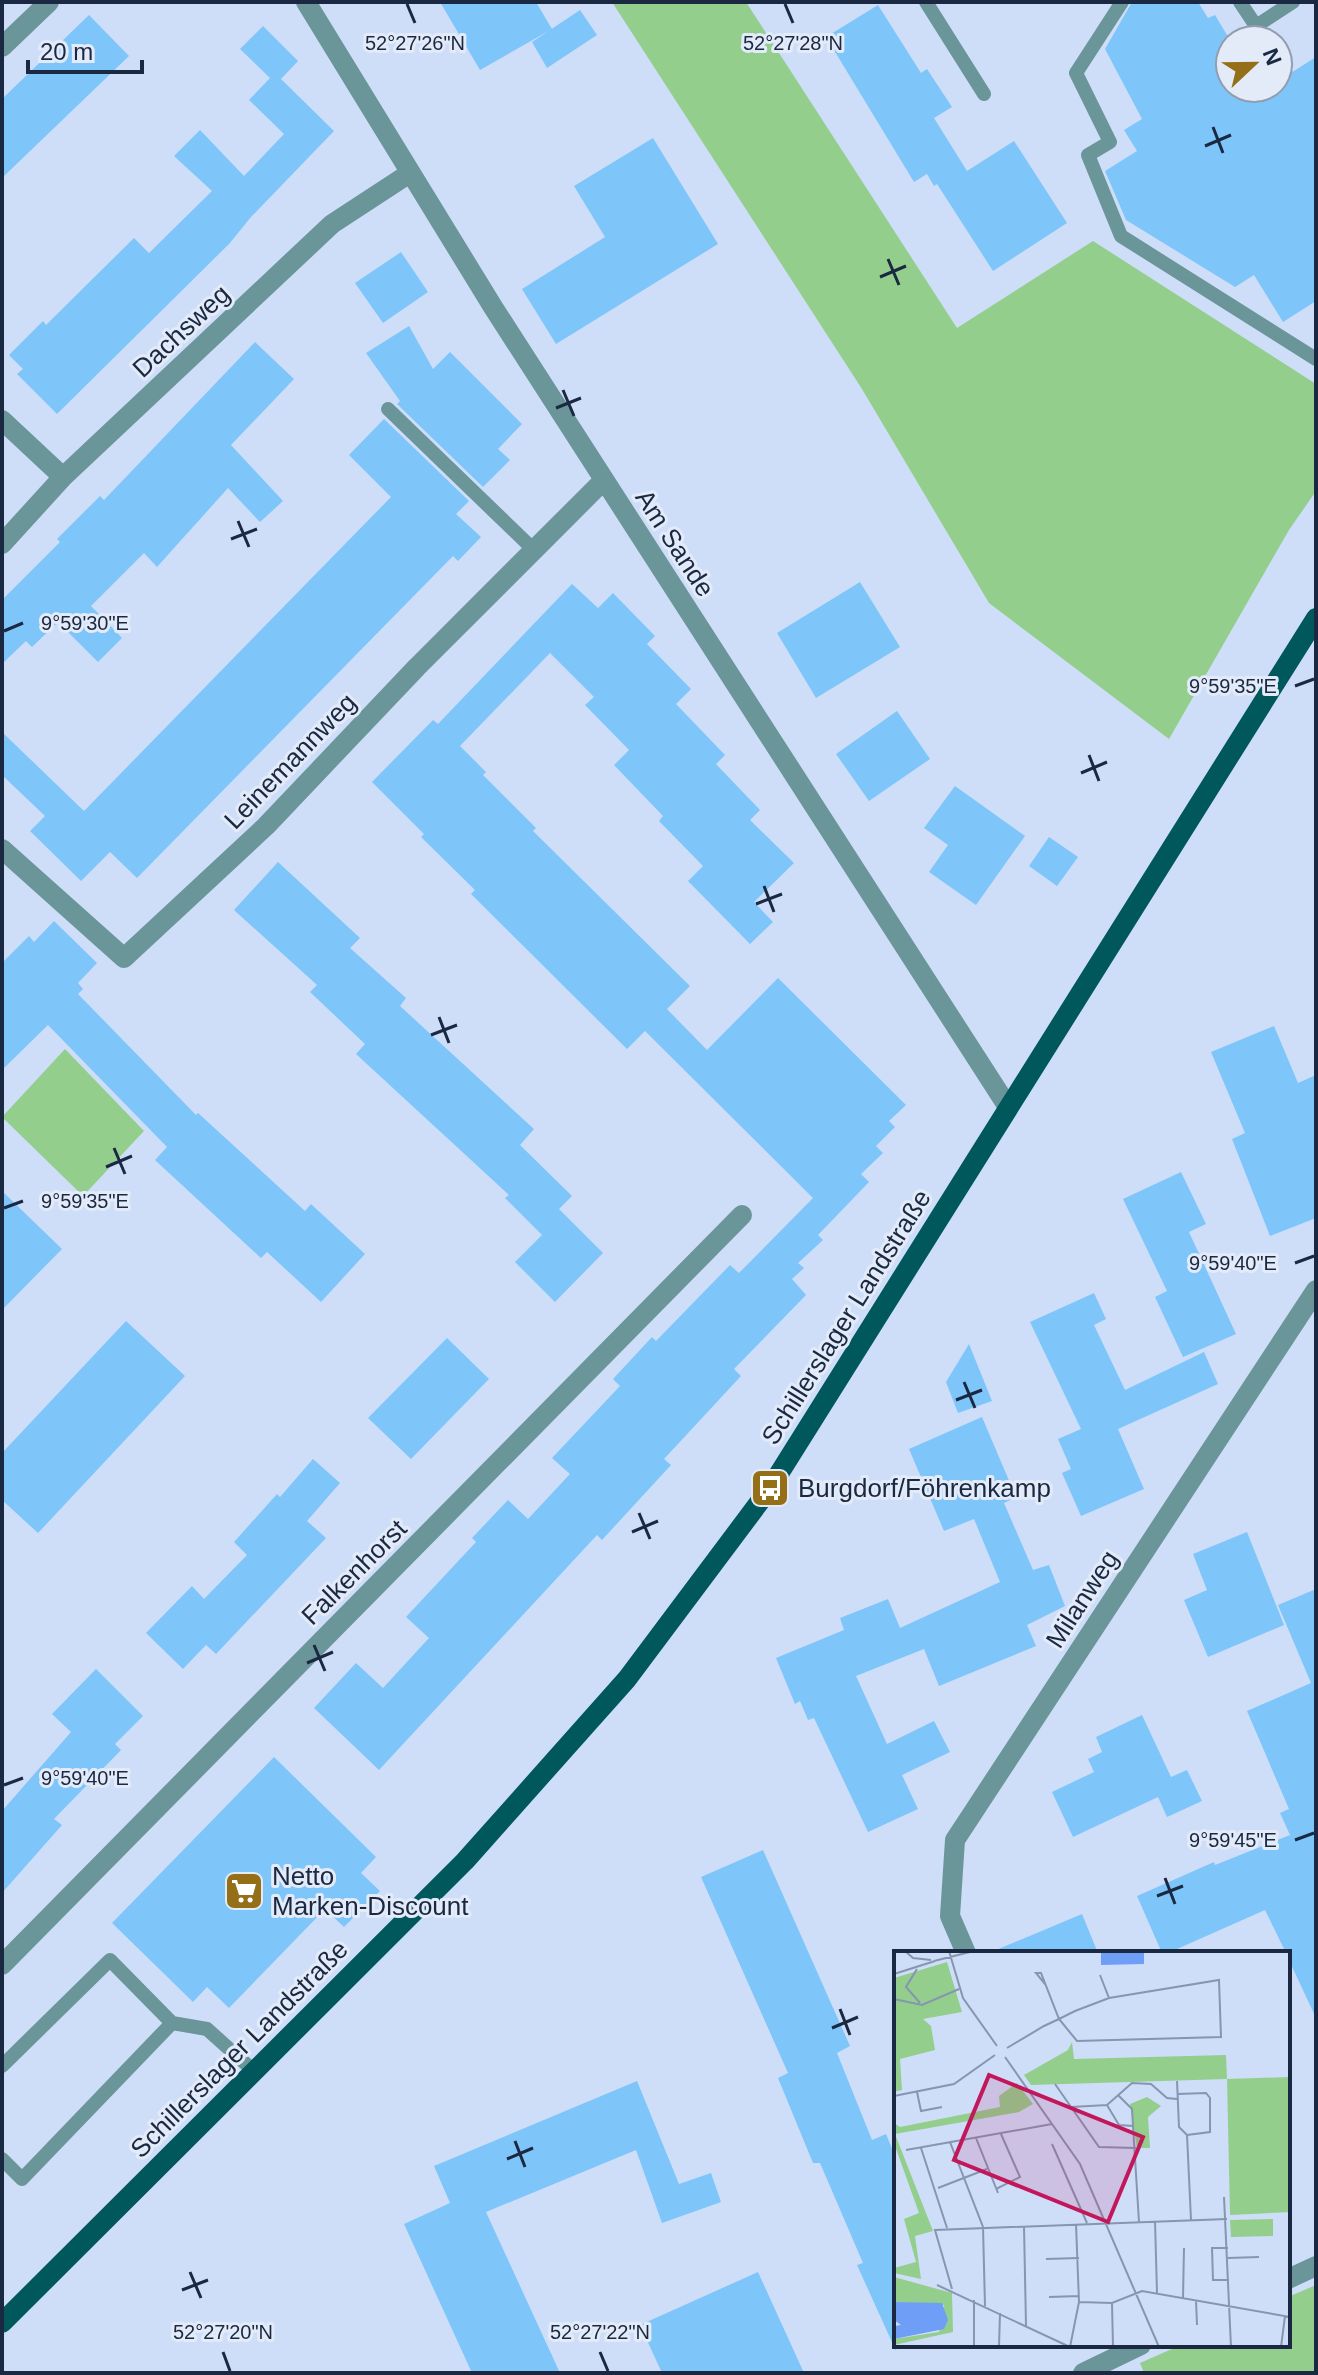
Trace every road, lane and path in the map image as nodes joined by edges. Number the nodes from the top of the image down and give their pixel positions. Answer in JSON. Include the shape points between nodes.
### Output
{"nodes":[{"id":1,"x":49,"y":2,"type":"edge"},
{"id":2,"x":306,"y":2,"type":"edge"},
{"id":3,"x":926,"y":2,"type":"edge"},
{"id":4,"x":1122,"y":2,"type":"edge"},
{"id":5,"x":1240,"y":2,"type":"edge"},
{"id":6,"x":1293,"y":2,"type":"edge"},
{"id":7,"x":2,"y":47,"type":"edge"},
{"id":8,"x":984,"y":94,"type":"dead end"},
{"id":9,"x":410,"y":173,"type":"junction"},
{"id":10,"x":1316,"y":359,"type":"edge"},
{"id":11,"x":388,"y":409,"type":"dead end"},
{"id":12,"x":2,"y":420,"type":"edge"},
{"id":13,"x":63,"y":477,"type":"junction"},
{"id":14,"x":604,"y":480,"type":"junction"},
{"id":15,"x":2,"y":544,"type":"edge"},
{"id":16,"x":534,"y":550,"type":"junction"},
{"id":17,"x":1316,"y":618,"type":"edge"},
{"id":18,"x":2,"y":849,"type":"edge"},
{"id":19,"x":1008,"y":1107,"type":"junction"},
{"id":20,"x":742,"y":1215,"type":"dead end"},
{"id":21,"x":1316,"y":1290,"type":"edge"},
{"id":22,"x":965,"y":1951,"type":"edge"},
{"id":23,"x":2,"y":1965,"type":"edge"},
{"id":24,"x":172,"y":2023,"type":"junction"},
{"id":25,"x":2,"y":2066,"type":"edge"},
{"id":26,"x":255,"y":2072,"type":"junction"},
{"id":27,"x":2,"y":2159,"type":"edge"},
{"id":28,"x":1316,"y":2266,"type":"edge"},
{"id":29,"x":1290,"y":2278,"type":"edge"},
{"id":30,"x":2,"y":2323,"type":"edge"},
{"id":31,"x":1136,"y":2347,"type":"edge"},
{"id":32,"x":1083,"y":2373,"type":"edge"}],
"edges":[{"from":1,"to":7,"type":"street"},
{"from":2,"to":9,"type":"street","name":"Am Sande"},
{"from":3,"to":8,"type":"lane"},
{"from":4,"to":10,"type":"lane","via":[[1076,73],[1110,142],[1088,155],[1121,236]]},
{"from":5,"to":6,"type":"lane","via":[[1256,26]]},
{"from":9,"to":13,"type":"street","name":"Dachsweg","via":[[332,224]]},
{"from":9,"to":14,"type":"street","name":"Am Sande"},
{"from":11,"to":16,"type":"lane"},
{"from":12,"to":13,"type":"street"},
{"from":13,"to":15,"type":"street","name":"Dachsweg"},
{"from":14,"to":16,"type":"street","name":"Leinemannweg"},
{"from":14,"to":19,"type":"street","name":"Am Sande"},
{"from":16,"to":18,"type":"street","name":"Leinemannweg","via":[[266,826],[124,958]]},
{"from":17,"to":19,"type":"main road","name":"Schillerslager Landstraße"},
{"from":19,"to":26,"type":"main road","name":"Schillerslager Landstraße","via":[[770,1488],[627,1679],[465,1861]]},
{"from":20,"to":23,"type":"street","name":"Falkenhorst"},
{"from":21,"to":22,"type":"street","name":"Milanweg","via":[[955,1840],[950,1916]]},
{"from":24,"to":25,"type":"lane","via":[[110,1960]]},
{"from":24,"to":26,"type":"lane","via":[[207,2029]]},
{"from":24,"to":27,"type":"lane","via":[[22,2179]]},
{"from":26,"to":30,"type":"main road","name":"Schillerslager Landstraße"},
{"from":28,"to":29,"type":"street"},
{"from":31,"to":32,"type":"street"}]}
